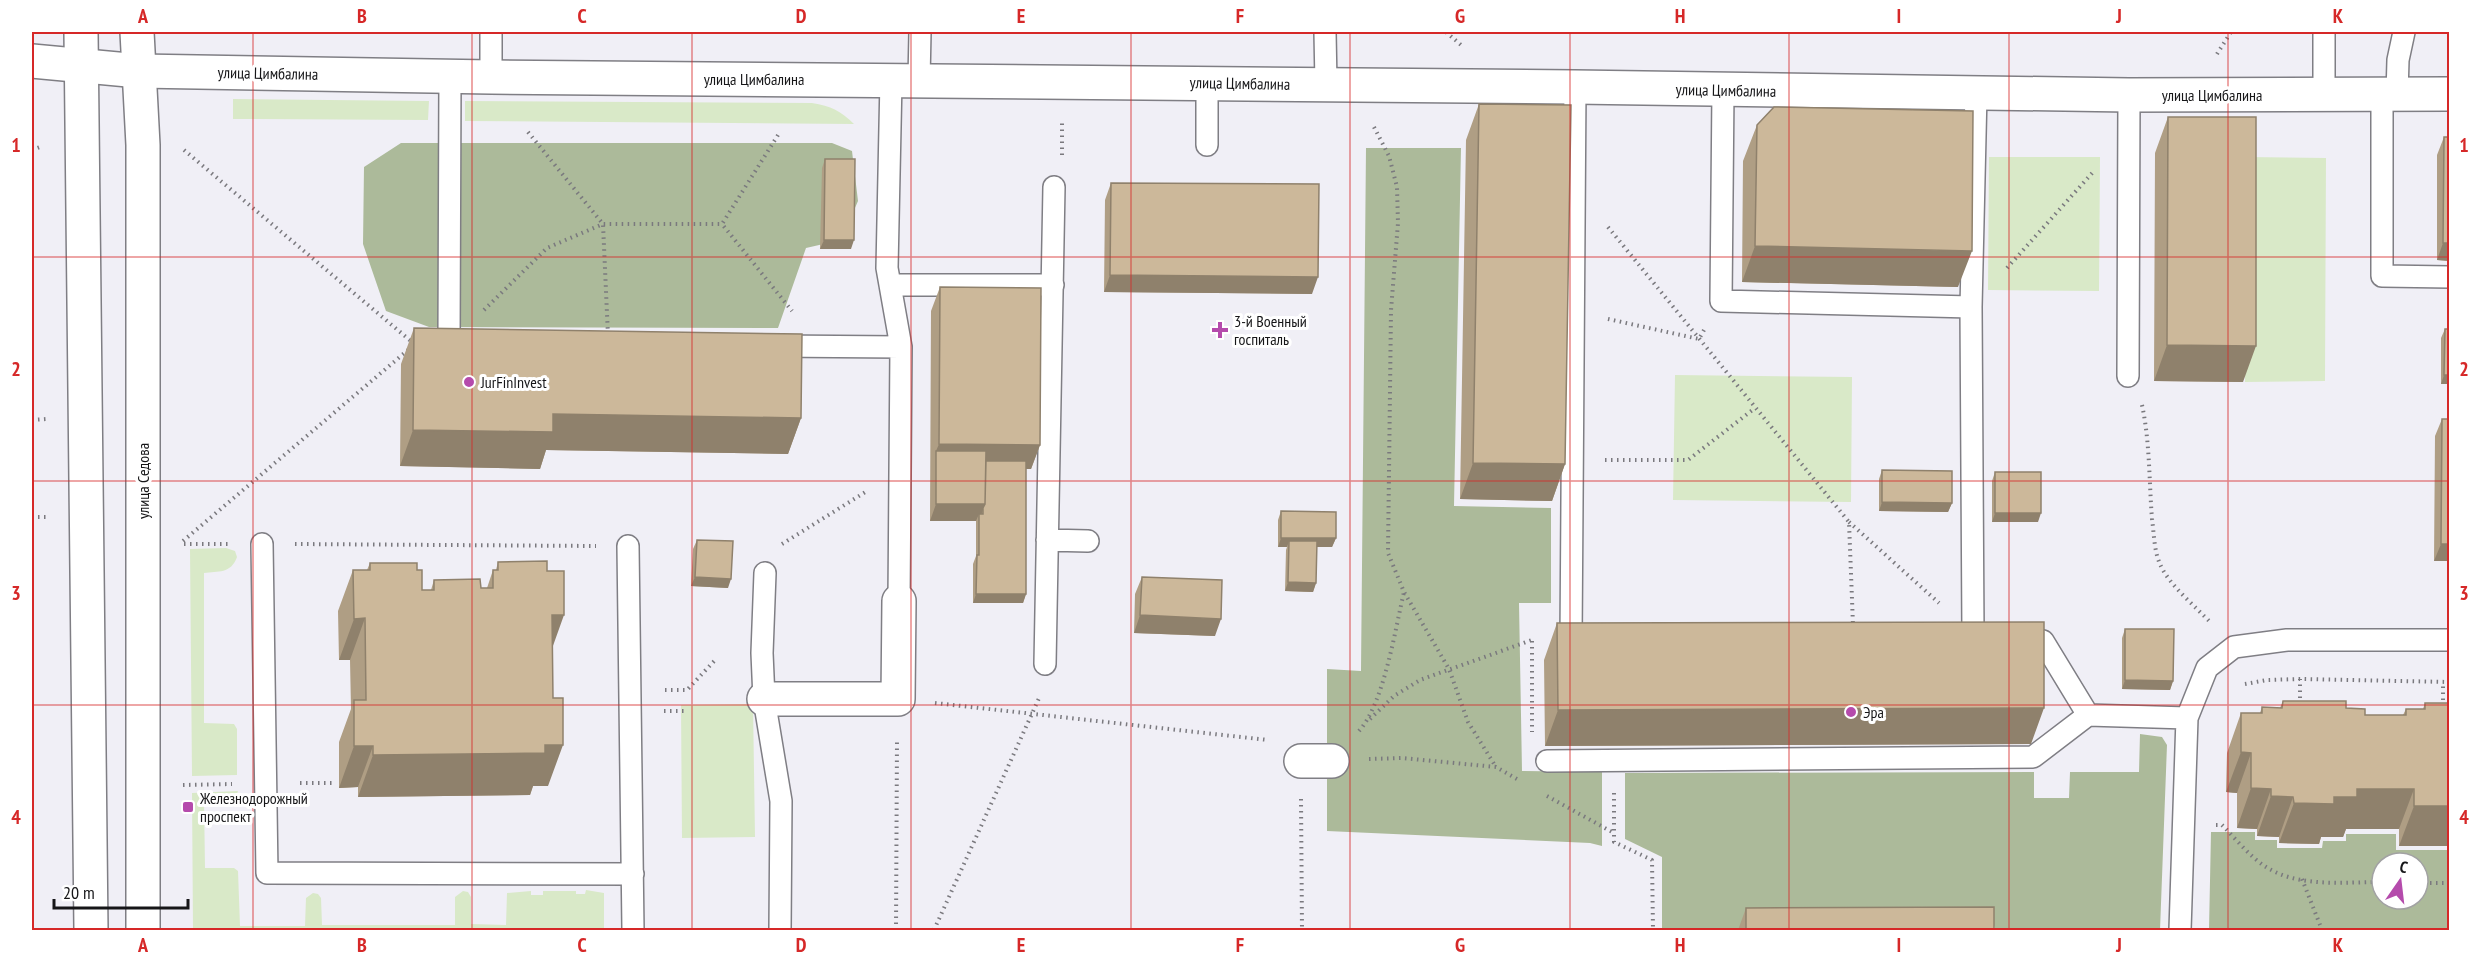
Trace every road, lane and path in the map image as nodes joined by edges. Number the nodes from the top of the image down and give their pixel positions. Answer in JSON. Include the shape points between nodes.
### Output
{"nodes":[{"id":1,"x":81,"y":32,"type":"edge"},
{"id":2,"x":137,"y":32,"type":"edge"},
{"id":3,"x":491,"y":32,"type":"edge"},
{"id":4,"x":920,"y":32,"type":"edge"},
{"id":5,"x":1325,"y":32,"type":"edge"},
{"id":6,"x":2231,"y":32,"type":"edge"},
{"id":7,"x":2324,"y":32,"type":"edge"},
{"id":8,"x":2404,"y":32,"type":"edge"},
{"id":9,"x":2216,"y":56,"type":"dead end"},
{"id":10,"x":32,"y":61,"type":"edge"},
{"id":11,"x":81,"y":65,"type":"junction"},
{"id":12,"x":139,"y":71,"type":"junction"},
{"id":13,"x":450,"y":75,"type":"junction"},
{"id":14,"x":491,"y":77,"type":"junction"},
{"id":15,"x":905,"y":80,"type":"junction"},
{"id":16,"x":1207,"y":83,"type":"junction"},
{"id":17,"x":1326,"y":84,"type":"junction"},
{"id":18,"x":1575,"y":87,"type":"junction"},
{"id":19,"x":1723,"y":90,"type":"junction"},
{"id":20,"x":1976,"y":93,"type":"junction"},
{"id":21,"x":2324,"y":94,"type":"junction"},
{"id":22,"x":2390,"y":94,"type":"junction"},
{"id":23,"x":2450,"y":94,"type":"edge"},
{"id":24,"x":2128,"y":95,"type":"junction"},
{"id":25,"x":1374,"y":127,"type":"dead end"},
{"id":26,"x":528,"y":132,"type":"dead end"},
{"id":27,"x":2129,"y":133,"type":"junction"},
{"id":28,"x":778,"y":135,"type":"dead end"},
{"id":29,"x":177,"y":144,"type":"dead end"},
{"id":30,"x":46,"y":145,"type":"dead end"},
{"id":31,"x":1208,"y":145,"type":"dead end"},
{"id":32,"x":32,"y":150,"type":"edge"},
{"id":33,"x":1054,"y":186,"type":"dead end"},
{"id":34,"x":1575,"y":203,"type":"junction"},
{"id":35,"x":603,"y":224,"type":"junction"},
{"id":36,"x":722,"y":224,"type":"junction"},
{"id":37,"x":2450,"y":277,"type":"edge"},
{"id":38,"x":890,"y":285,"type":"junction"},
{"id":39,"x":1053,"y":285,"type":"junction"},
{"id":40,"x":1971,"y":307,"type":"junction"},
{"id":41,"x":1573,"y":316,"type":"junction"},
{"id":42,"x":1699,"y":339,"type":"junction"},
{"id":43,"x":449,"y":344,"type":"junction"},
{"id":44,"x":483,"y":344,"type":"edge"},
{"id":45,"x":608,"y":345,"type":"edge"},
{"id":46,"x":750,"y":346,"type":"edge"},
{"id":47,"x":821,"y":347,"type":"junction"},
{"id":48,"x":901,"y":348,"type":"junction"},
{"id":49,"x":2128,"y":376,"type":"joint"},
{"id":50,"x":1755,"y":408,"type":"junction"},
{"id":51,"x":49,"y":419,"type":"dead end"},
{"id":52,"x":32,"y":420,"type":"edge"},
{"id":53,"x":1571,"y":460,"type":"junction"},
{"id":54,"x":900,"y":469,"type":"junction"},
{"id":55,"x":32,"y":517,"type":"edge"},
{"id":56,"x":49,"y":517,"type":"dead end"},
{"id":57,"x":1849,"y":522,"type":"junction"},
{"id":58,"x":1047,"y":540,"type":"junction"},
{"id":59,"x":1088,"y":541,"type":"dead end"},
{"id":60,"x":262,"y":544,"type":"junction"},
{"id":61,"x":596,"y":546,"type":"junction"},
{"id":62,"x":628,"y":546,"type":"joint"},
{"id":63,"x":596,"y":557,"type":"dead end"},
{"id":64,"x":765,"y":573,"type":"joint"},
{"id":65,"x":1404,"y":592,"type":"junction"},
{"id":66,"x":899,"y":601,"type":"joint"},
{"id":67,"x":1949,"y":634,"type":"edge"},
{"id":68,"x":1973,"y":634,"type":"junction"},
{"id":69,"x":1854,"y":635,"type":"edge"},
{"id":70,"x":1606,"y":639,"type":"edge"},
{"id":71,"x":1532,"y":640,"type":"junction"},
{"id":72,"x":1571,"y":640,"type":"junction"},
{"id":73,"x":2450,"y":640,"type":"edge"},
{"id":74,"x":2234,"y":647,"type":"junction"},
{"id":75,"x":1045,"y":664,"type":"joint"},
{"id":76,"x":1449,"y":669,"type":"junction"},
{"id":77,"x":2300,"y":679,"type":"junction"},
{"id":78,"x":2443,"y":682,"type":"junction"},
{"id":79,"x":2450,"y":682,"type":"edge"},
{"id":80,"x":2238,"y":688,"type":"dead end"},
{"id":81,"x":764,"y":699,"type":"junction"},
{"id":82,"x":898,"y":699,"type":"junction"},
{"id":83,"x":2300,"y":710,"type":"edge"},
{"id":84,"x":2443,"y":713,"type":"edge"},
{"id":85,"x":1034,"y":714,"type":"junction"},
{"id":86,"x":2088,"y":715,"type":"junction"},
{"id":87,"x":2187,"y":718,"type":"junction"},
{"id":88,"x":1370,"y":720,"type":"junction"},
{"id":89,"x":1614,"y":760,"type":"junction"},
{"id":90,"x":1317,"y":761,"type":"junction"},
{"id":91,"x":1547,"y":761,"type":"joint"},
{"id":92,"x":1496,"y":767,"type":"junction"},
{"id":93,"x":1525,"y":783,"type":"dead end"},
{"id":94,"x":1545,"y":794,"type":"dead end"},
{"id":95,"x":2184,"y":825,"type":"junction"},
{"id":96,"x":1614,"y":833,"type":"junction"},
{"id":97,"x":633,"y":874,"type":"junction"},
{"id":98,"x":2302,"y":879,"type":"junction"},
{"id":99,"x":2370,"y":882,"type":"edge"},
{"id":100,"x":2430,"y":883,"type":"edge"},
{"id":101,"x":2450,"y":884,"type":"edge"},
{"id":102,"x":91,"y":930,"type":"edge"},
{"id":103,"x":143,"y":930,"type":"edge"},
{"id":104,"x":633,"y":930,"type":"edge"},
{"id":105,"x":780,"y":930,"type":"edge"},
{"id":106,"x":896,"y":930,"type":"edge"},
{"id":107,"x":934,"y":930,"type":"edge"},
{"id":108,"x":1302,"y":930,"type":"edge"},
{"id":109,"x":1653,"y":930,"type":"edge"},
{"id":110,"x":2180,"y":930,"type":"edge"},
{"id":111,"x":2322,"y":930,"type":"edge"}],
"edges":[{"from":1,"to":11,"type":"street"},
{"from":2,"to":12,"type":"street","name":"улица Седова"},
{"from":3,"to":14,"type":"lane"},
{"from":4,"to":15,"type":"lane"},
{"from":5,"to":17,"type":"lane"},
{"from":6,"to":9,"type":"path"},
{"from":7,"to":21,"type":"lane"},
{"from":8,"to":22,"type":"lane"},
{"from":10,"to":11,"type":"street","name":"улица Цимбалина"},
{"from":11,"to":12,"type":"street","name":"улица Цимбалина"},
{"from":11,"to":102,"type":"street"},
{"from":12,"to":13,"type":"street","name":"улица Цимбалина"},
{"from":12,"to":103,"type":"street","name":"улица Седова","via":[[143,178]]},
{"from":13,"to":14,"type":"street","name":"улица Цимбалина"},
{"from":13,"to":43,"type":"lane"},
{"from":14,"to":15,"type":"street","name":"улица Цимбалина"},
{"from":15,"to":16,"type":"street","name":"улица Цимбалина"},
{"from":15,"to":38,"type":"lane","via":[[887,268]]},
{"from":16,"to":17,"type":"street","name":"улица Цимбалина"},
{"from":16,"to":31,"type":"lane"},
{"from":17,"to":18,"type":"street","name":"улица Цимбалина"},
{"from":18,"to":19,"type":"street","name":"улица Цимбалина"},
{"from":18,"to":34,"type":"lane"},
{"from":19,"to":20,"type":"street","name":"улица Цимбалина"},
{"from":19,"to":40,"type":"lane","via":[[1721,301]]},
{"from":20,"to":24,"type":"street","name":"улица Цимбалина"},
{"from":20,"to":40,"type":"lane"},
{"from":21,"to":22,"type":"street","name":"улица Цимбалина"},
{"from":21,"to":24,"type":"street","name":"улица Цимбалина"},
{"from":22,"to":23,"type":"street","name":"улица Цимбалина"},
{"from":22,"to":37,"type":"lane","via":[[2382,276]]},
{"from":24,"to":27,"type":"lane"},
{"from":25,"to":65,"type":"path","via":[[1389,156],[1397,187],[1388,553]]},
{"from":26,"to":35,"type":"path"},
{"from":27,"to":40,"type":"path"},
{"from":27,"to":49,"type":"lane"},
{"from":28,"to":36,"type":"path"},
{"from":29,"to":60,"type":"path","via":[[415,344],[180,544]]},
{"from":30,"to":32,"type":"path"},
{"from":33,"to":39,"type":"lane"},
{"from":34,"to":41,"type":"lane"},
{"from":34,"to":42,"type":"path","via":[[1598,215]]},
{"from":35,"to":36,"type":"path"},
{"from":35,"to":43,"type":"path","via":[[547,248]]},
{"from":35,"to":45,"type":"path"},
{"from":36,"to":47,"type":"path"},
{"from":38,"to":39,"type":"lane"},
{"from":38,"to":48,"type":"lane"},
{"from":39,"to":58,"type":"lane"},
{"from":40,"to":68,"type":"lane"},
{"from":41,"to":42,"type":"path","via":[[1595,316]]},
{"from":41,"to":53,"type":"lane"},
{"from":42,"to":50,"type":"path"},
{"from":43,"to":44,"type":"lane"},
{"from":46,"to":47,"type":"lane"},
{"from":47,"to":48,"type":"lane"},
{"from":48,"to":54,"type":"lane"},
{"from":49,"to":74,"type":"path","via":[[2139,391],[2147,428],[2153,530],[2160,564]]},
{"from":50,"to":53,"type":"path","via":[[1688,460]]},
{"from":50,"to":57,"type":"path"},
{"from":51,"to":52,"type":"path"},
{"from":53,"to":72,"type":"lane"},
{"from":54,"to":64,"type":"path","via":[[769,552]]},
{"from":54,"to":66,"type":"lane"},
{"from":55,"to":56,"type":"path"},
{"from":57,"to":68,"type":"path"},
{"from":57,"to":69,"type":"path"},
{"from":58,"to":59,"type":"lane"},
{"from":58,"to":75,"type":"lane"},
{"from":60,"to":61,"type":"path"},
{"from":60,"to":97,"type":"lane","via":[[267,873]]},
{"from":61,"to":62,"type":"path"},
{"from":61,"to":63,"type":"path"},
{"from":62,"to":97,"type":"lane"},
{"from":64,"to":81,"type":"lane"},
{"from":65,"to":76,"type":"path"},
{"from":65,"to":88,"type":"path"},
{"from":66,"to":82,"type":"street"},
{"from":67,"to":68,"type":"lane"},
{"from":68,"to":86,"type":"lane","via":[[2016,633],[2043,641]]},
{"from":70,"to":72,"type":"lane"},
{"from":71,"to":72,"type":"path"},
{"from":71,"to":76,"type":"path"},
{"from":71,"to":91,"type":"path","via":[[1533,750]]},
{"from":73,"to":74,"type":"lane","via":[[2287,640]]},
{"from":74,"to":87,"type":"lane","via":[[2207,668]]},
{"from":75,"to":85,"type":"path","via":[[1042,692]]},
{"from":76,"to":88,"type":"path","via":[[1420,680],[1395,696]]},
{"from":76,"to":92,"type":"path","via":[[1468,722]]},
{"from":77,"to":78,"type":"path"},
{"from":77,"to":80,"type":"path","via":[[2267,680]]},
{"from":77,"to":83,"type":"path"},
{"from":78,"to":79,"type":"path"},
{"from":78,"to":84,"type":"path"},
{"from":81,"to":82,"type":"street"},
{"from":81,"to":105,"type":"lane","via":[[781,801]]},
{"from":82,"to":85,"type":"path"},
{"from":82,"to":106,"type":"path"},
{"from":85,"to":90,"type":"path","via":[[1301,744]]},
{"from":85,"to":107,"type":"path"},
{"from":86,"to":87,"type":"lane"},
{"from":86,"to":89,"type":"lane","via":[[2033,757]]},
{"from":87,"to":95,"type":"lane"},
{"from":88,"to":90,"type":"path"},
{"from":89,"to":91,"type":"lane"},
{"from":89,"to":96,"type":"path"},
{"from":90,"to":92,"type":"path","via":[[1402,758]]},
{"from":90,"to":108,"type":"path"},
{"from":92,"to":93,"type":"path"},
{"from":94,"to":96,"type":"path"},
{"from":95,"to":98,"type":"path","via":[[2222,825],[2265,867]]},
{"from":95,"to":110,"type":"lane"},
{"from":96,"to":109,"type":"path","via":[[1614,842],[1652,860]]},
{"from":97,"to":104,"type":"lane"},
{"from":98,"to":99,"type":"path"},
{"from":98,"to":111,"type":"path"},
{"from":100,"to":101,"type":"path"}]}
